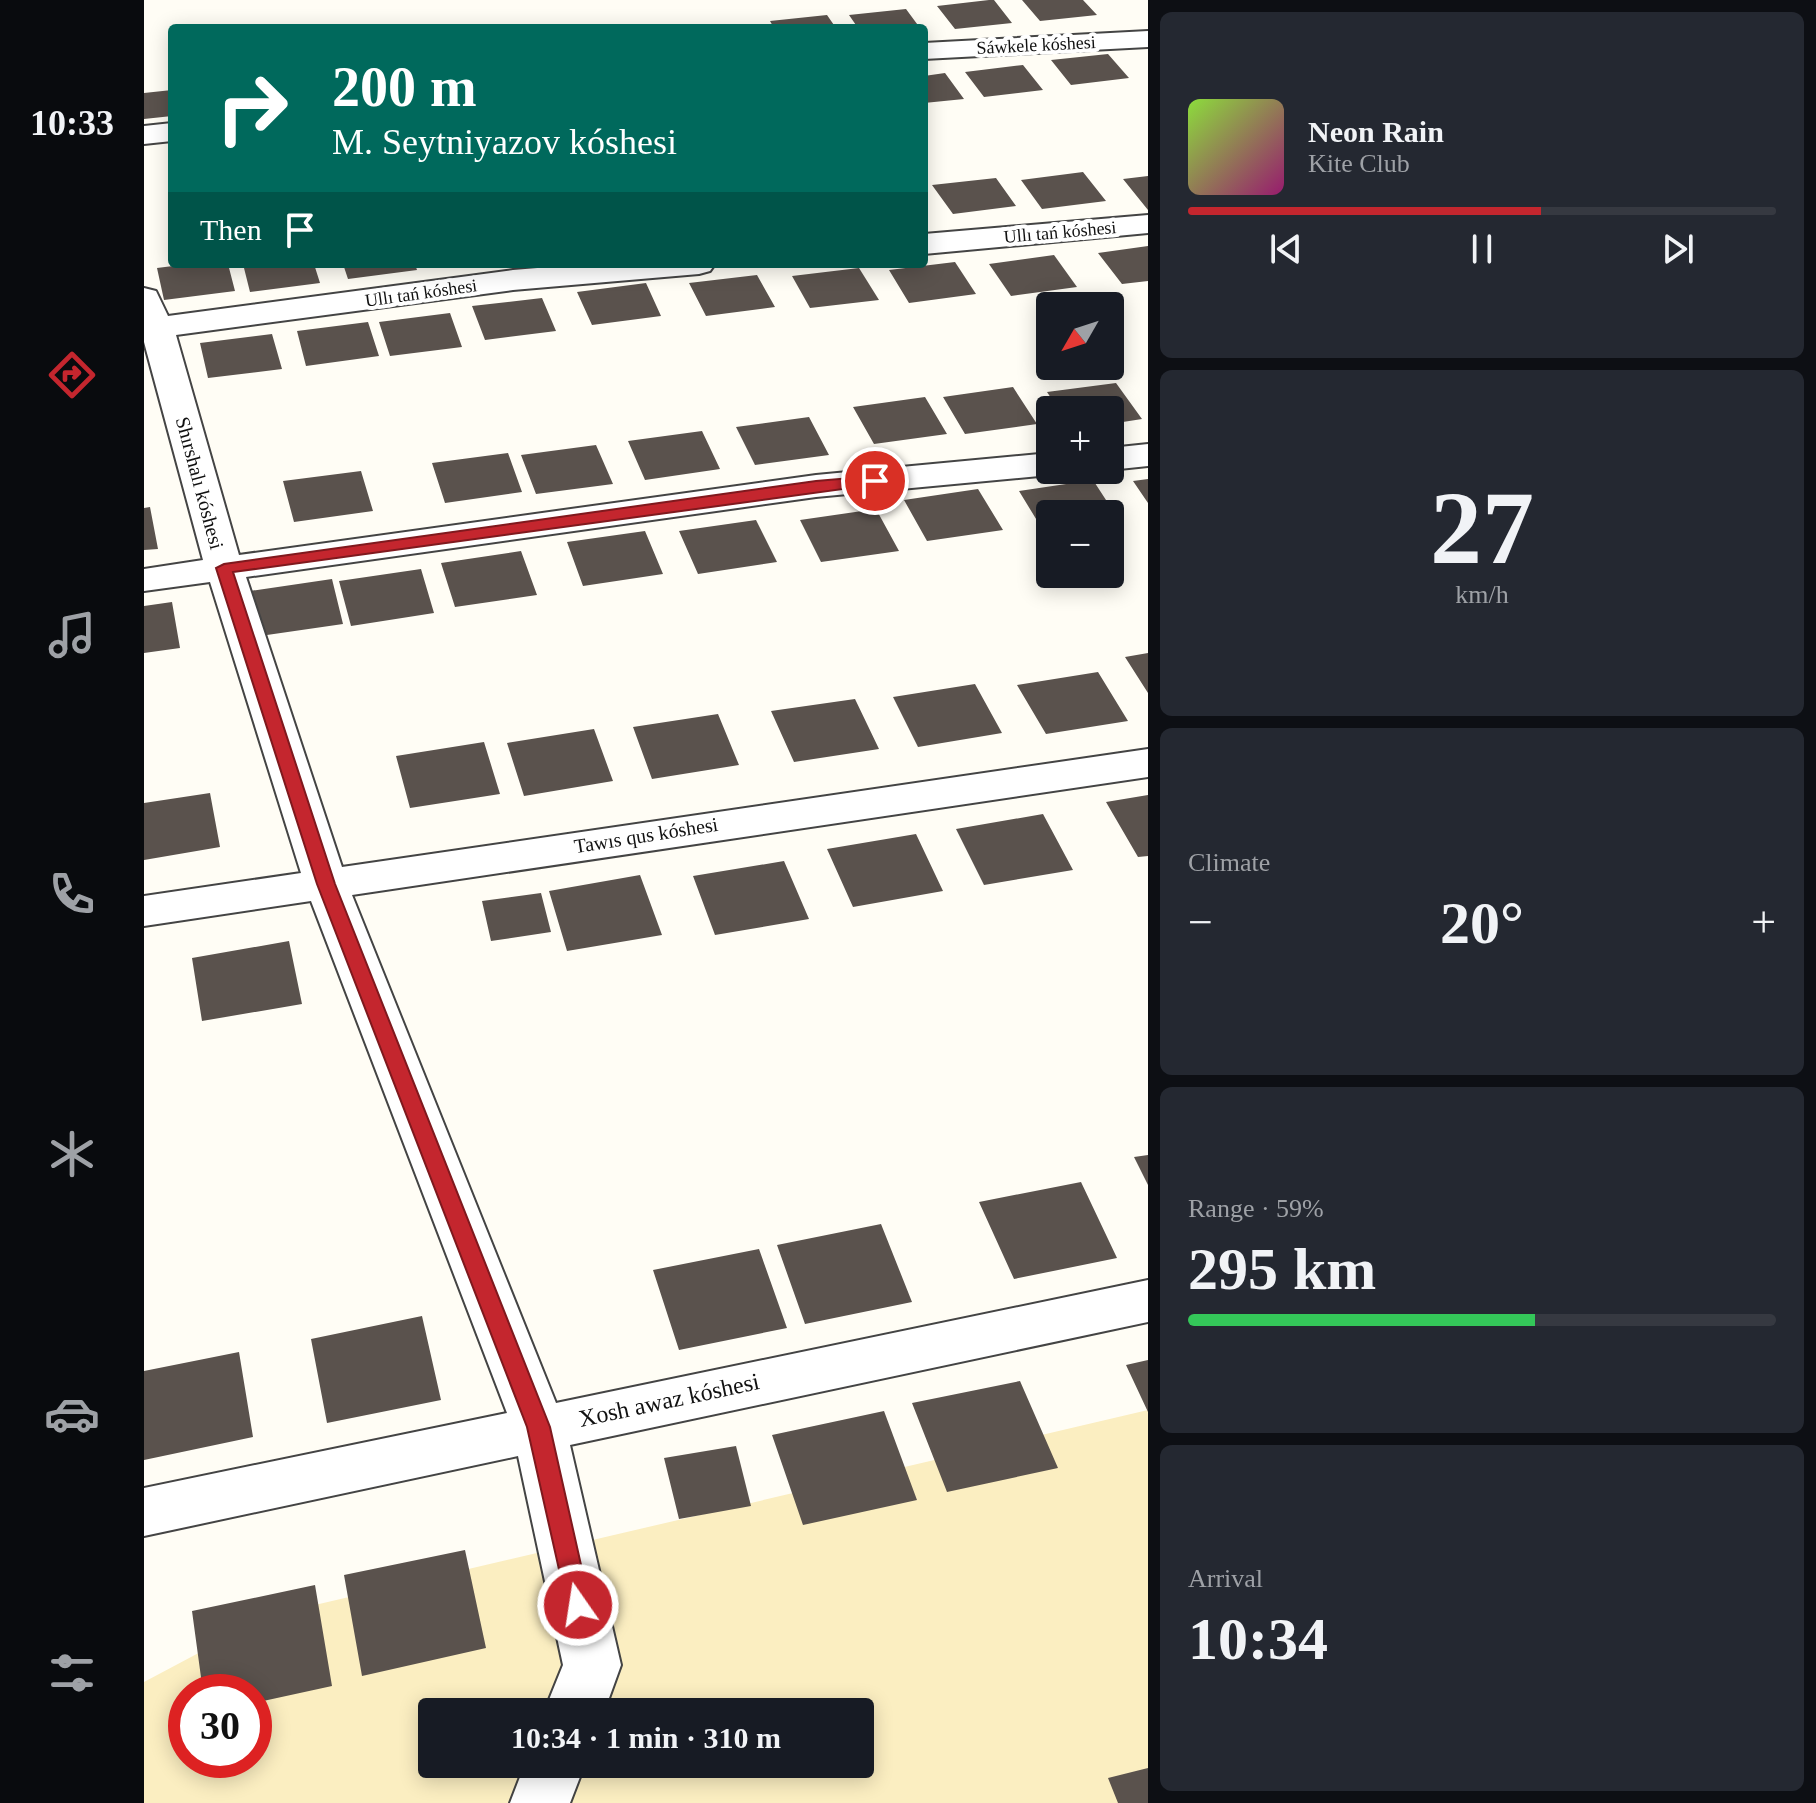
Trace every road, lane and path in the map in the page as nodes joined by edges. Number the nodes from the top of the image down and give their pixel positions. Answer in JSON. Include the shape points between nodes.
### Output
{"nodes":[{"id":1,"x":1148,"y":39,"type":"edge"},
{"id":2,"x":928,"y":51,"type":"edge"},
{"id":3,"x":168,"y":132,"type":"edge"},
{"id":4,"x":144,"y":135,"type":"edge"},
{"id":5,"x":1148,"y":224,"type":"edge"},
{"id":6,"x":928,"y":244,"type":"edge"},
{"id":7,"x":652,"y":268,"type":"edge"},
{"id":8,"x":148,"y":318,"type":"edge"},
{"id":9,"x":1148,"y":455,"type":"edge"},
{"id":10,"x":1124,"y":458,"type":"edge"},
{"id":11,"x":1036,"y":465,"type":"edge"},
{"id":12,"x":224,"y":568,"type":"junction"},
{"id":13,"x":144,"y":580,"type":"edge"},
{"id":14,"x":1148,"y":763,"type":"edge"},
{"id":15,"x":326,"y":884,"type":"junction"},
{"id":16,"x":144,"y":911,"type":"edge"},
{"id":17,"x":1148,"y":1301,"type":"edge"},
{"id":18,"x":539,"y":1427,"type":"junction"},
{"id":19,"x":144,"y":1512,"type":"edge"},
{"id":20,"x":579,"y":1698,"type":"edge"},
{"id":21,"x":550,"y":1778,"type":"edge"},
{"id":22,"x":540,"y":1803,"type":"edge"}],
"edges":[{"from":1,"to":2,"type":"street","name":"Sáwkele kóshesi"},
{"from":3,"to":4,"type":"street"},
{"from":5,"to":6,"type":"street","name":"Ullı tań kóshesi"},
{"from":7,"to":8,"type":"street","name":"Ullı tań kóshesi"},
{"from":8,"to":12,"type":"street","name":"Shırshalı kóshesi"},
{"from":9,"to":10,"type":"street"},
{"from":11,"to":12,"type":"street","via":[[816,486]]},
{"from":12,"to":13,"type":"street"},
{"from":12,"to":15,"type":"street","name":"Shırshalı kóshesi"},
{"from":14,"to":15,"type":"street","name":"Tawıs qus kóshesi"},
{"from":15,"to":16,"type":"street","name":"Tawıs qus kóshesi"},
{"from":15,"to":18,"type":"street","name":"Shırshalı kóshesi"},
{"from":17,"to":18,"type":"street","name":"Xosh awaz kóshesi"},
{"from":18,"to":19,"type":"street","name":"Xosh awaz kóshesi"},
{"from":18,"to":20,"type":"street","name":"Shırshalı kóshesi","via":[[592,1665]]},
{"from":21,"to":22,"type":"street"}]}
